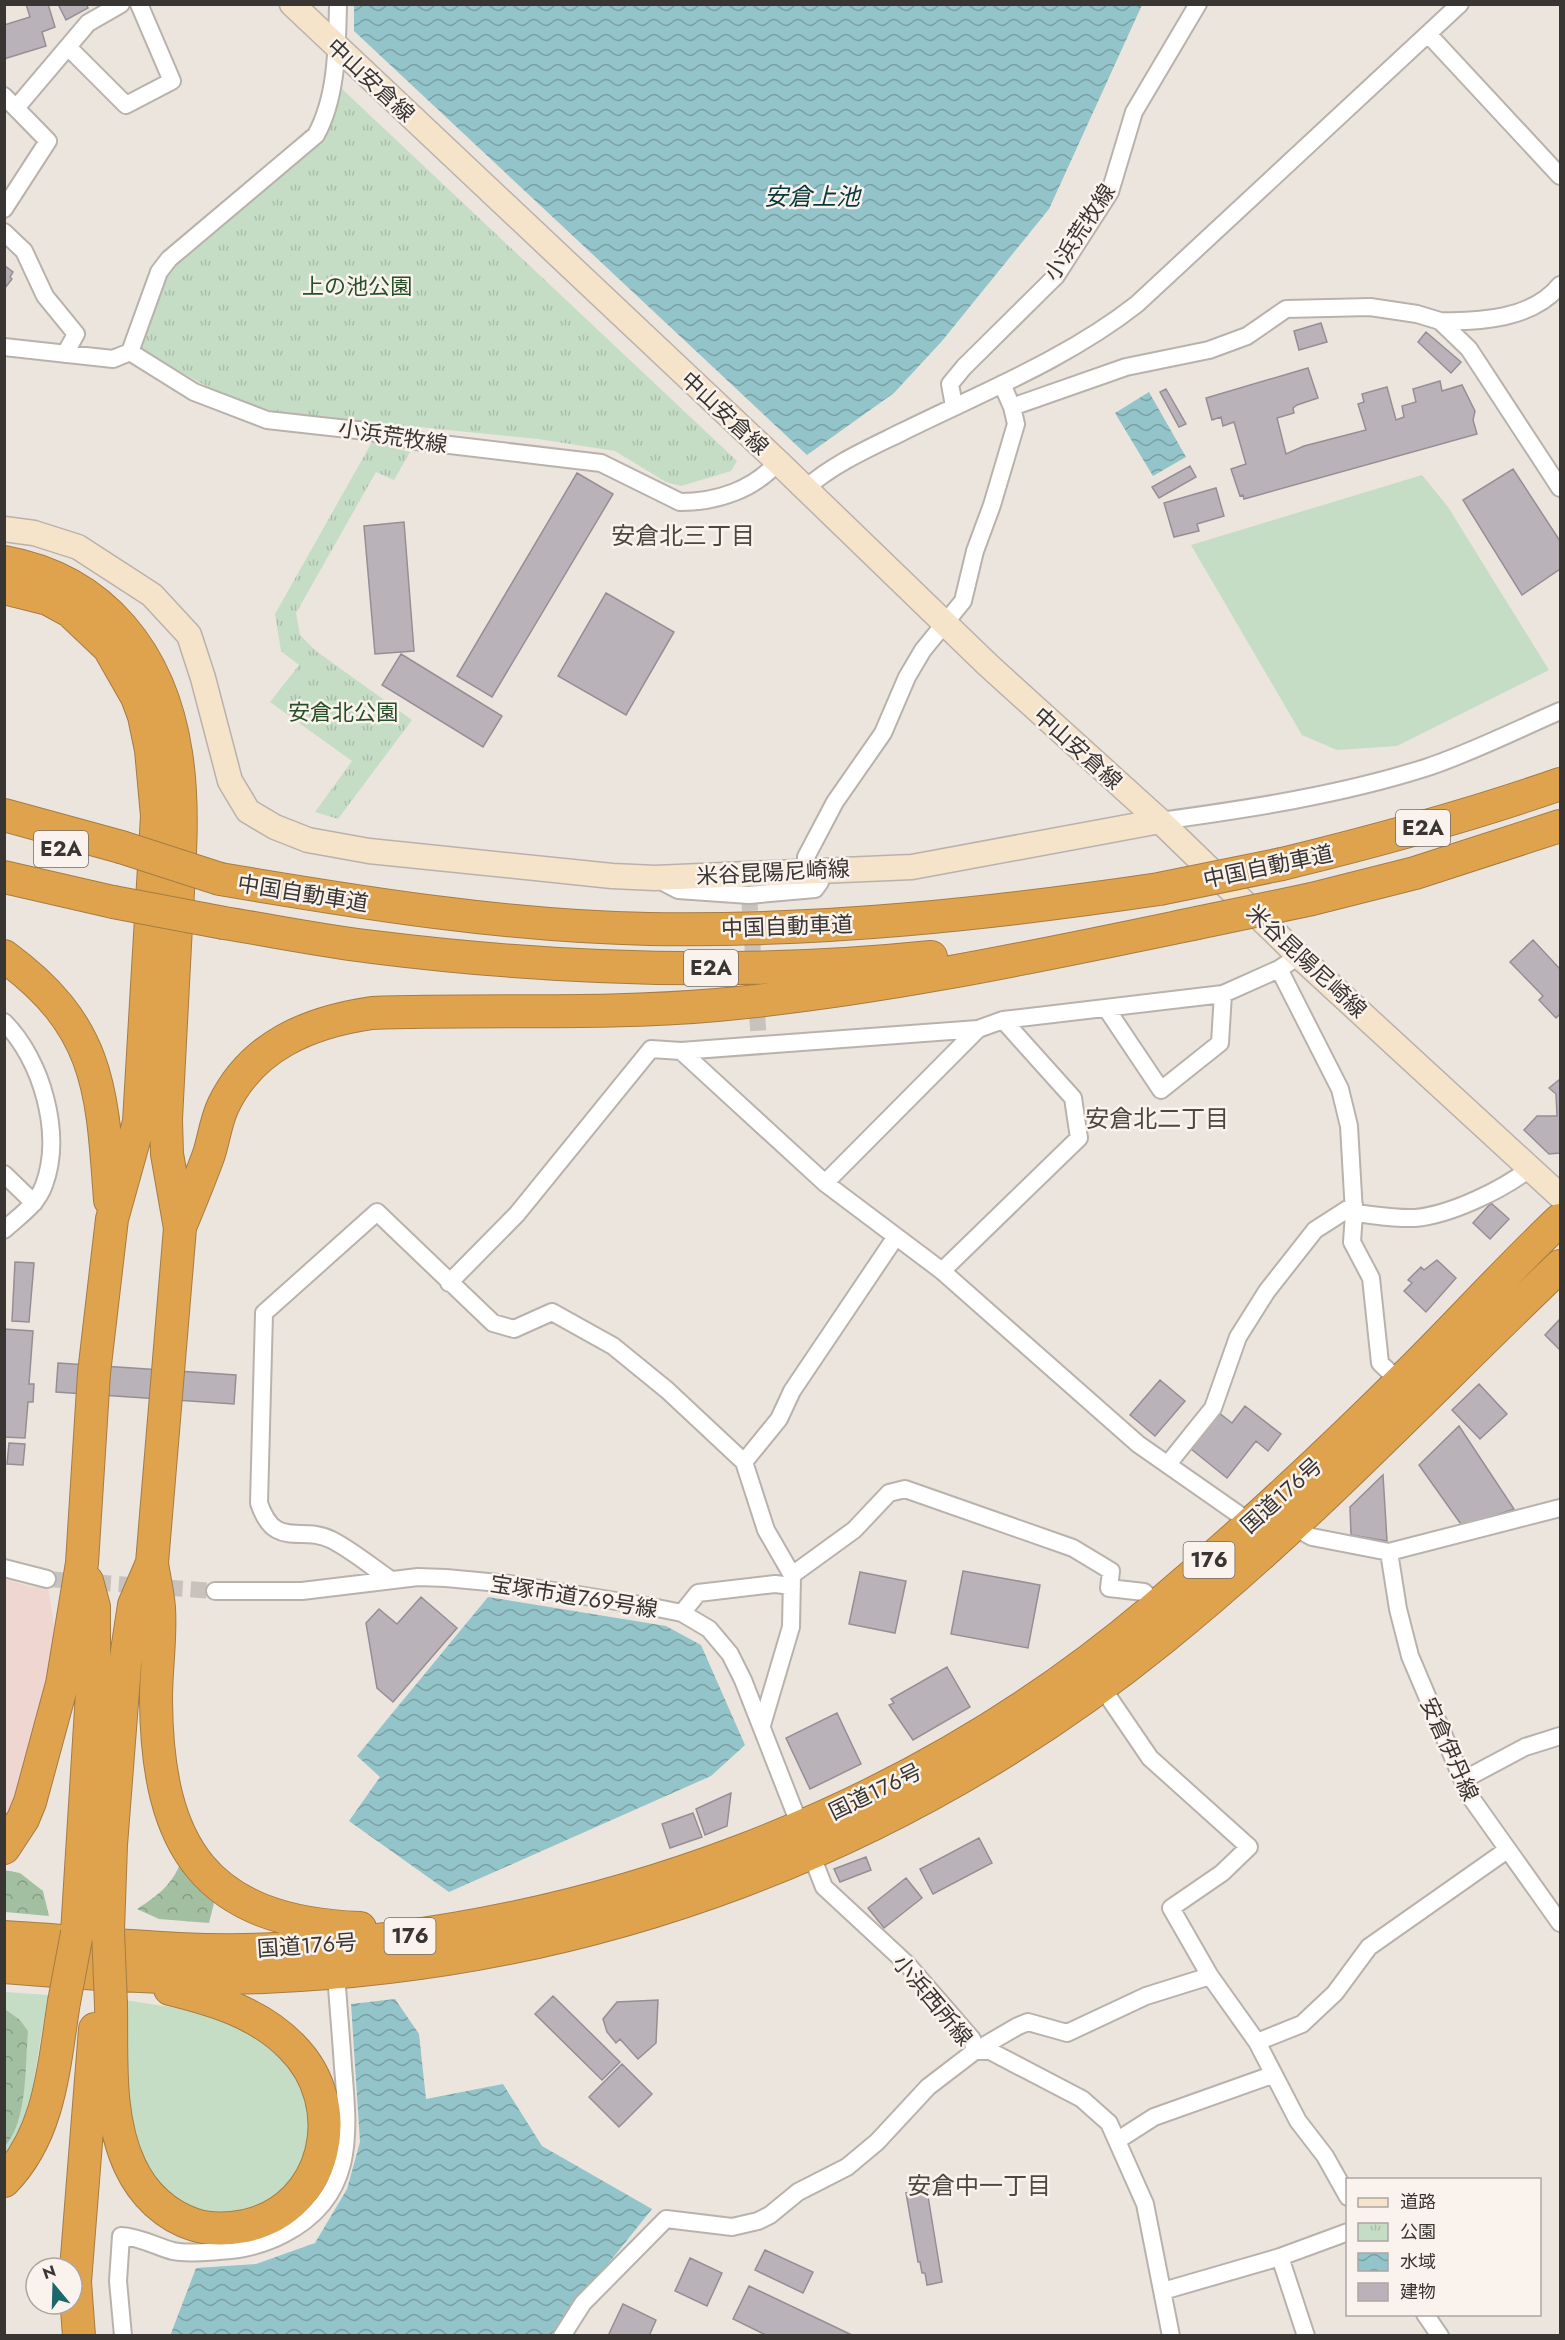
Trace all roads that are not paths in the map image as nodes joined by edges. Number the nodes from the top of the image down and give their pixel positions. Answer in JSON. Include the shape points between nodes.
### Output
{"nodes":[{"id":1,"x":121,"y":4,"type":"edge"},
{"id":2,"x":139,"y":4,"type":"edge"},
{"id":3,"x":291,"y":4,"type":"edge"},
{"id":4,"x":338,"y":4,"type":"edge"},
{"id":5,"x":1198,"y":4,"type":"edge"},
{"id":6,"x":1460,"y":4,"type":"edge"},
{"id":7,"x":1428,"y":34,"type":"junction"},
{"id":8,"x":68,"y":46,"type":"junction"},
{"id":9,"x":338,"y":49,"type":"junction"},
{"id":10,"x":10,"y":102,"type":"edge"},
{"id":11,"x":1560,"y":176,"type":"edge"},
{"id":12,"x":4,"y":209,"type":"edge"},
{"id":13,"x":4,"y":232,"type":"edge"},
{"id":14,"x":1560,"y":285,"type":"edge"},
{"id":15,"x":1440,"y":321,"type":"junction"},
{"id":16,"x":4,"y":347,"type":"edge"},
{"id":17,"x":130,"y":352,"type":"junction"},
{"id":18,"x":66,"y":354,"type":"junction"},
{"id":19,"x":1002,"y":384,"type":"junction"},
{"id":20,"x":954,"y":406,"type":"junction"},
{"id":21,"x":1012,"y":407,"type":"junction"},
{"id":22,"x":778,"y":462,"type":"junction"},
{"id":23,"x":1560,"y":488,"type":"edge"},
{"id":24,"x":805,"y":489,"type":"junction"},
{"id":25,"x":4,"y":529,"type":"edge"},
{"id":26,"x":4,"y":562,"type":"edge"},
{"id":27,"x":4,"y":588,"type":"edge"},
{"id":28,"x":945,"y":624,"type":"junction"},
{"id":29,"x":1560,"y":711,"type":"edge"},
{"id":30,"x":1560,"y":784,"type":"edge"},
{"id":31,"x":4,"y":815,"type":"edge"},
{"id":32,"x":1160,"y":821,"type":"junction"},
{"id":33,"x":1560,"y":826,"type":"edge"},
{"id":34,"x":4,"y":835,"type":"edge"},
{"id":35,"x":119,"y":855,"type":"junction"},
{"id":36,"x":814,"y":870,"type":"junction"},
{"id":37,"x":4,"y":877,"type":"edge"},
{"id":38,"x":1197,"y":923,"type":"junction"},
{"id":39,"x":4,"y":956,"type":"edge"},
{"id":40,"x":1299,"y":956,"type":"junction"},
{"id":41,"x":1279,"y":969,"type":"junction"},
{"id":42,"x":1223,"y":994,"type":"junction"},
{"id":43,"x":1106,"y":1008,"type":"junction"},
{"id":44,"x":1003,"y":1020,"type":"junction"},
{"id":45,"x":4,"y":1022,"type":"edge"},
{"id":46,"x":978,"y":1029,"type":"junction"},
{"id":47,"x":681,"y":1050,"type":"junction"},
{"id":48,"x":1529,"y":1168,"type":"junction"},
{"id":49,"x":4,"y":1173,"type":"edge"},
{"id":50,"x":825,"y":1183,"type":"junction"},
{"id":51,"x":1560,"y":1196,"type":"edge"},
{"id":52,"x":34,"y":1203,"type":"junction"},
{"id":53,"x":1354,"y":1209,"type":"junction"},
{"id":54,"x":111,"y":1219,"type":"junction"},
{"id":55,"x":1560,"y":1220,"type":"edge"},
{"id":56,"x":180,"y":1228,"type":"junction"},
{"id":57,"x":4,"y":1230,"type":"edge"},
{"id":58,"x":895,"y":1238,"type":"junction"},
{"id":59,"x":1560,"y":1266,"type":"edge"},
{"id":60,"x":942,"y":1271,"type":"junction"},
{"id":61,"x":449,"y":1283,"type":"junction"},
{"id":62,"x":1400,"y":1382,"type":"junction"},
{"id":63,"x":744,"y":1462,"type":"junction"},
{"id":64,"x":1168,"y":1464,"type":"junction"},
{"id":65,"x":1560,"y":1508,"type":"edge"},
{"id":66,"x":1251,"y":1522,"type":"junction"},
{"id":67,"x":1291,"y":1524,"type":"junction"},
{"id":68,"x":1389,"y":1552,"type":"junction"},
{"id":69,"x":82,"y":1563,"type":"junction"},
{"id":70,"x":152,"y":1563,"type":"junction"},
{"id":71,"x":4,"y":1568,"type":"edge"},
{"id":72,"x":47,"y":1579,"type":"tunnel mouth"},
{"id":73,"x":391,"y":1580,"type":"junction"},
{"id":74,"x":792,"y":1580,"type":"junction"},
{"id":75,"x":215,"y":1591,"type":"tunnel mouth"},
{"id":76,"x":1158,"y":1605,"type":"junction"},
{"id":77,"x":682,"y":1613,"type":"junction"},
{"id":78,"x":1101,"y":1686,"type":"junction"},
{"id":79,"x":762,"y":1725,"type":"junction"},
{"id":80,"x":1560,"y":1736,"type":"edge"},
{"id":81,"x":1463,"y":1780,"type":"junction"},
{"id":82,"x":806,"y":1841,"type":"junction"},
{"id":83,"x":98,"y":1844,"type":"junction"},
{"id":84,"x":4,"y":1848,"type":"edge"},
{"id":85,"x":1507,"y":1850,"type":"junction"},
{"id":86,"x":1560,"y":1923,"type":"edge"},
{"id":87,"x":476,"y":1927,"type":"junction"},
{"id":88,"x":4,"y":1937,"type":"edge"},
{"id":89,"x":4,"y":1967,"type":"edge"},
{"id":90,"x":73,"y":1972,"type":"junction"},
{"id":91,"x":336,"y":1972,"type":"junction"},
{"id":92,"x":106,"y":1974,"type":"junction"},
{"id":93,"x":1210,"y":1976,"type":"junction"},
{"id":94,"x":4,"y":1980,"type":"edge"},
{"id":95,"x":87,"y":2003,"type":"junction"},
{"id":96,"x":1257,"y":2043,"type":"junction"},
{"id":97,"x":975,"y":2051,"type":"junction"},
{"id":98,"x":1272,"y":2075,"type":"junction"},
{"id":99,"x":1118,"y":2140,"type":"junction"},
{"id":100,"x":4,"y":2181,"type":"edge"},
{"id":101,"x":1346,"y":2195,"type":"edge"},
{"id":102,"x":1346,"y":2232,"type":"edge"},
{"id":103,"x":60,"y":2256,"type":"edge"},
{"id":104,"x":1280,"y":2257,"type":"junction"},
{"id":105,"x":1163,"y":2291,"type":"junction"},
{"id":106,"x":58,"y":2316,"type":"edge"},
{"id":107,"x":1426,"y":2316,"type":"edge"},
{"id":108,"x":125,"y":2332,"type":"edge"},
{"id":109,"x":57,"y":2336,"type":"edge"},
{"id":110,"x":79,"y":2336,"type":"edge"},
{"id":111,"x":562,"y":2336,"type":"edge"},
{"id":112,"x":1171,"y":2336,"type":"edge"},
{"id":113,"x":1306,"y":2336,"type":"edge"},
{"id":114,"x":1440,"y":2336,"type":"edge"}],
"edges":[{"from":1,"to":8,"type":"street","via":[[88,23]]},
{"from":2,"to":8,"type":"street","via":[[172,81],[126,105]]},
{"from":3,"to":9,"type":"main road","name":"中山安倉線"},
{"from":4,"to":9,"type":"street"},
{"from":5,"to":20,"type":"street","name":"小浜荒牧線","via":[[1134,112],[1110,192],[1056,276],[950,384]]},
{"from":6,"to":7,"type":"street"},
{"from":7,"to":11,"type":"street"},
{"from":7,"to":19,"type":"street","via":[[1137,304],[1111,325]]},
{"from":8,"to":10,"type":"street"},
{"from":9,"to":17,"type":"street","via":[[323,123],[316,135],[169,259],[159,272]]},
{"from":9,"to":22,"type":"main road","name":"中山安倉線"},
{"from":10,"to":12,"type":"street","via":[[48,141]]},
{"from":13,"to":18,"type":"street","via":[[24,251],[45,296],[76,334]]},
{"from":14,"to":15,"type":"street","via":[[1536,306],[1480,321]]},
{"from":15,"to":21,"type":"street","via":[[1370,307],[1286,309],[1247,336],[1209,350],[1126,367]]},
{"from":15,"to":23,"type":"street","via":[[1469,349]]},
{"from":16,"to":18,"type":"street"},
{"from":17,"to":18,"type":"street","via":[[113,359]]},
{"from":17,"to":22,"type":"street","name":"小浜荒牧線","via":[[194,393],[267,420],[601,463],[680,502],[695,502],[752,486]]},
{"from":19,"to":20,"type":"street"},
{"from":19,"to":21,"type":"street"},
{"from":20,"to":24,"type":"street","via":[[861,452]]},
{"from":21,"to":28,"type":"street","via":[[1016,424],[963,601]]},
{"from":22,"to":24,"type":"main road","name":"中山安倉線"},
{"from":24,"to":28,"type":"main road","name":"中山安倉線"},
{"from":25,"to":36,"type":"main road","name":"米谷昆陽尼崎線","via":[[34,533],[78,547],[152,595],[189,635],[230,781],[248,811],[275,827],[308,840],[369,851],[612,876],[655,878]]},
{"from":26,"to":56,"type":"highway","via":[[47,573],[70,584],[112,615],[143,656],[171,724],[181,832],[166,1120],[167,1154]]},
{"from":27,"to":54,"type":"highway","via":[[48,599],[70,611],[110,648],[137,698],[151,750],[157,816],[139,1122]]},
{"from":28,"to":32,"type":"main road","name":"中山安倉線"},
{"from":28,"to":36,"type":"street","via":[[923,650],[883,733],[835,802],[806,856]]},
{"from":29,"to":32,"type":"street","via":[[1426,768],[1354,787]]},
{"from":30,"to":35,"type":"highway","name":"中国自動車道","number":"E2A","bridge":true,"via":[[1386,839],[1159,889],[906,921],[770,929],[646,929],[519,921],[383,906],[220,879]]},
{"from":31,"to":35,"type":"highway"},
{"from":32,"to":36,"type":"main road","name":"米谷昆陽尼崎線","via":[[912,867]]},
{"from":32,"to":40,"type":"main road","name":"米谷昆陽尼崎線"},
{"from":33,"to":38,"type":"highway","name":"中国自動車道","number":"E2A","bridge":true,"via":[[1415,873]]},
{"from":34,"to":35,"type":"highway","name":"中国自動車道","number":"E2A"},
{"from":37,"to":38,"type":"highway","name":"中国自動車道","number":"E2A","bridge":true,"via":[[113,902],[372,947],[519,962],[647,968],[772,968],[909,959],[1033,947]]},
{"from":38,"to":56,"type":"highway","via":[[954,973],[728,1003],[613,1010],[384,1012],[341,1018],[279,1042],[246,1070],[224,1105]]},
{"from":39,"to":54,"type":"highway","via":[[45,992],[83,1040],[93,1066],[104,1122]]},
{"from":40,"to":41,"type":"street"},
{"from":40,"to":48,"type":"main road","name":"米谷昆陽尼崎線"},
{"from":41,"to":42,"type":"street"},
{"from":41,"to":53,"type":"street","via":[[1340,1089],[1349,1126]]},
{"from":42,"to":43,"type":"street"},
{"from":42,"to":43,"type":"street","via":[[1220,1043],[1161,1090]]},
{"from":43,"to":44,"type":"street"},
{"from":44,"to":46,"type":"street"},
{"from":44,"to":60,"type":"street","via":[[1072,1098],[1079,1137]]},
{"from":45,"to":52,"type":"street","via":[[17,1034],[32,1061],[45,1100],[50,1160],[44,1186]]},
{"from":46,"to":47,"type":"street"},
{"from":46,"to":50,"type":"street"},
{"from":47,"to":50,"type":"street"},
{"from":47,"to":61,"type":"street","via":[[651,1049],[517,1214]]},
{"from":48,"to":51,"type":"main road","name":"米谷昆陽尼崎線"},
{"from":48,"to":53,"type":"street","via":[[1510,1184],[1467,1204],[1416,1218]]},
{"from":49,"to":52,"type":"street"},
{"from":50,"to":58,"type":"street"},
{"from":52,"to":57,"type":"street"},
{"from":53,"to":62,"type":"street","via":[[1352,1242],[1371,1278],[1380,1363]]},
{"from":53,"to":64,"type":"street","via":[[1315,1230],[1267,1291],[1238,1337],[1213,1408]]},
{"from":54,"to":69,"type":"highway","via":[[94,1373]]},
{"from":55,"to":62,"type":"highway","name":"国道176号","number":"176"},
{"from":56,"to":70,"type":"highway"},
{"from":58,"to":60,"type":"street"},
{"from":58,"to":63,"type":"street","via":[[792,1391],[779,1419]]},
{"from":59,"to":67,"type":"highway","name":"国道176号","number":"176","via":[[1401,1423]]},
{"from":60,"to":64,"type":"street","via":[[1129,1436]]},
{"from":61,"to":63,"type":"street","via":[[494,1323],[514,1329],[552,1312],[613,1346]]},
{"from":61,"to":73,"type":"street","via":[[377,1212],[264,1313],[259,1503],[264,1517],[273,1528],[285,1533],[330,1539]]},
{"from":62,"to":66,"type":"highway","name":"国道176号","number":"176"},
{"from":63,"to":74,"type":"street","via":[[766,1530]]},
{"from":64,"to":66,"type":"street"},
{"from":65,"to":68,"type":"street"},
{"from":66,"to":67,"type":"street"},
{"from":66,"to":76,"type":"highway","name":"国道176号","number":"176"},
{"from":67,"to":68,"type":"street","via":[[1312,1537]]},
{"from":67,"to":78,"type":"highway","name":"国道176号","number":"176","via":[[1163,1639]]},
{"from":68,"to":81,"type":"street","name":"安倉伊丹線","via":[[1410,1656]]},
{"from":69,"to":83,"type":"highway","via":[[94,1607]]},
{"from":69,"to":84,"type":"highway","via":[[62,1684],[30,1802]]},
{"from":70,"to":83,"type":"highway","via":[[134,1605]]},
{"from":70,"to":87,"type":"highway","via":[[159,1608],[158,1733],[166,1802],[185,1844],[206,1875],[250,1906],[288,1918],[357,1928]]},
{"from":71,"to":72,"type":"street"},
{"from":73,"to":75,"type":"street","name":"宝塚市道769号線","via":[[302,1591]]},
{"from":73,"to":77,"type":"street","name":"宝塚市道769号線","via":[[446,1578],[499,1583]]},
{"from":74,"to":76,"type":"street","via":[[854,1530],[890,1493],[906,1489],[1073,1548],[1111,1572],[1109,1588],[1143,1592]]},
{"from":74,"to":77,"type":"street","via":[[698,1593]]},
{"from":74,"to":79,"type":"street","via":[[791,1627]]},
{"from":76,"to":82,"type":"highway","name":"国道176号","number":"176","via":[[981,1734]]},
{"from":77,"to":79,"type":"street","name":"宝塚市道769号線","via":[[709,1629],[730,1654]]},
{"from":78,"to":82,"type":"highway","name":"国道176号","number":"176","via":[[1039,1730],[928,1798]]},
{"from":78,"to":93,"type":"street","via":[[1150,1758],[1250,1847],[1222,1873],[1171,1908]]},
{"from":79,"to":82,"type":"street","name":"宝塚市道769号線"},
{"from":80,"to":81,"type":"street","via":[[1525,1748]]},
{"from":81,"to":85,"type":"street","name":"安倉伊丹線","via":[[1485,1821]]},
{"from":82,"to":87,"type":"highway","name":"国道176号","number":"176","via":[[770,1842],[653,1882]]},
{"from":82,"to":91,"type":"highway","name":"国道176号","number":"176","via":[[706,1895],[644,1915],[524,1946]]},
{"from":82,"to":97,"type":"street","name":"小浜西所線","via":[[824,1887],[907,1964],[972,2039]]},
{"from":83,"to":95,"type":"highway","bridge":true,"via":[[77,1933]]},
{"from":83,"to":95,"type":"highway","bridge":true,"via":[[108,1931]]},
{"from":85,"to":86,"type":"street","name":"安倉伊丹線"},
{"from":85,"to":96,"type":"street","via":[[1368,1947],[1335,1993],[1302,2024]]},
{"from":87,"to":88,"type":"highway","name":"国道176号","number":"176","via":[[346,1944],[269,1949]]},
{"from":89,"to":90,"type":"highway","name":"国道176号","number":"176"},
{"from":90,"to":92,"type":"highway","name":"国道176号","number":"176"},
{"from":90,"to":94,"type":"highway"},
{"from":91,"to":92,"type":"highway","name":"国道176号","number":"176","via":[[254,1977]]},
{"from":91,"to":108,"type":"street","via":[[348,2127],[343,2162],[332,2189],[317,2212],[298,2227],[243,2249],[175,2252],[133,2236],[121,2236],[117,2262]]},
{"from":92,"to":95,"type":"highway","via":[[231,2006],[273,2030],[293,2047],[309,2069],[325,2113],[323,2149],[309,2181],[285,2208],[253,2224],[216,2229],[184,2222],[148,2193],[130,2165],[118,2129],[113,2083]]},
{"from":93,"to":96,"type":"street"},
{"from":93,"to":97,"type":"street","via":[[1146,1996],[1066,2033],[1028,2022]]},
{"from":95,"to":100,"type":"highway","via":[[23,2158]]},
{"from":95,"to":103,"type":"highway","via":[[65,2121]]},
{"from":95,"to":110,"type":"highway","via":[[75,2282]]},
{"from":96,"to":98,"type":"street"},
{"from":97,"to":99,"type":"street","name":"小浜西所線","via":[[990,2051],[1082,2099],[1109,2123]]},
{"from":97,"to":111,"type":"street","via":[[928,2087],[877,2142],[847,2167],[798,2192],[770,2215],[732,2227],[666,2219],[583,2303]]},
{"from":98,"to":99,"type":"street","via":[[1154,2117]]},
{"from":98,"to":101,"type":"street"},
{"from":99,"to":105,"type":"street","name":"小浜西所線","via":[[1145,2205]]},
{"from":102,"to":104,"type":"street"},
{"from":104,"to":105,"type":"street"},
{"from":104,"to":113,"type":"street"},
{"from":105,"to":112,"type":"street","name":"小浜西所線"},
{"from":106,"to":109,"type":"highway"},
{"from":107,"to":114,"type":"street"}]}
